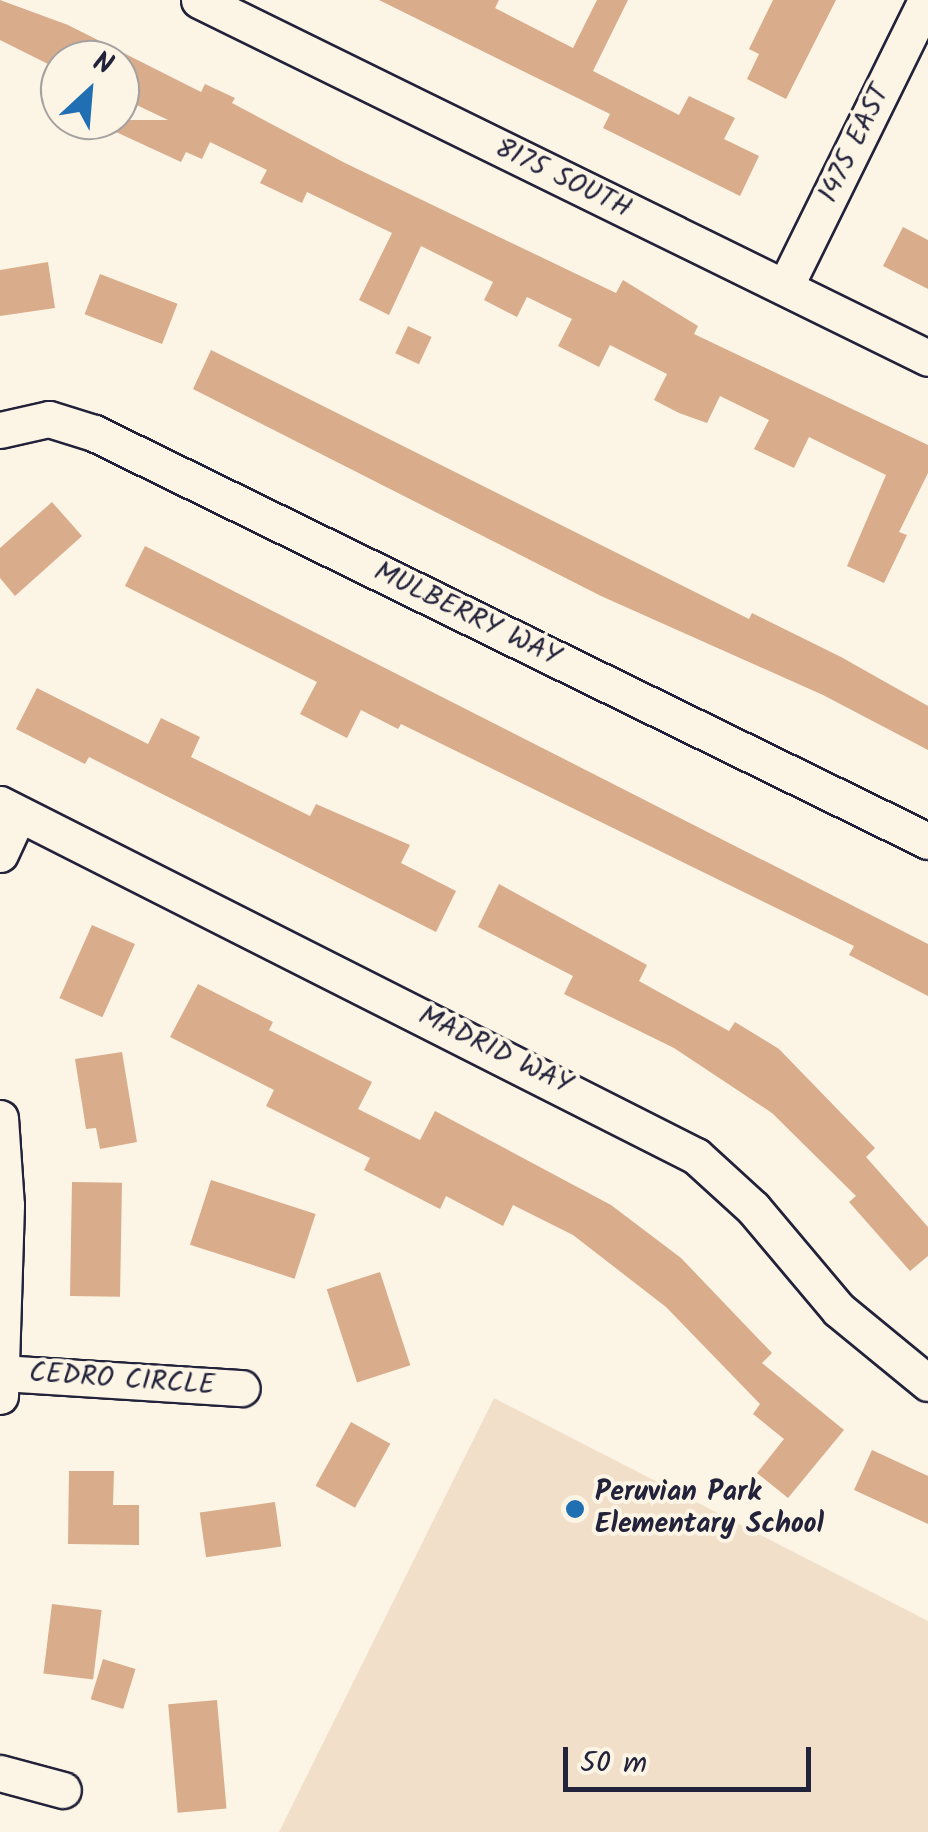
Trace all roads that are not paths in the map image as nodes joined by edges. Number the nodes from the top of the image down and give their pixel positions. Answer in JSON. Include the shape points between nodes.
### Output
{"nodes":[{"id":1,"x":199,"y":0,"type":"edge"},
{"id":2,"x":926,"y":0,"type":"edge"},
{"id":3,"x":785,"y":288,"type":"junction"},
{"id":4,"x":928,"y":358,"type":"edge"},
{"id":5,"x":0,"y":430,"type":"edge"},
{"id":6,"x":9,"y":810,"type":"edge"},
{"id":7,"x":928,"y":841,"type":"edge"},
{"id":8,"x":0,"y":854,"type":"edge"},
{"id":9,"x":0,"y":1118,"type":"edge"},
{"id":10,"x":928,"y":1383,"type":"edge"},
{"id":11,"x":1,"y":1385,"type":"edge"},
{"id":12,"x":242,"y":1388,"type":"dead end"},
{"id":13,"x":0,"y":1774,"type":"edge"},
{"id":14,"x":63,"y":1790,"type":"dead end"}],
"edges":[{"from":1,"to":3,"type":"street","name":"8175 SOUTH"},
{"from":2,"to":3,"type":"street","name":"1475 EAST"},
{"from":3,"to":4,"type":"street","name":"8175 SOUTH"},
{"from":5,"to":7,"type":"street","name":"MULBERRY WAY","via":[[49,419],[94,433]]},
{"from":6,"to":8,"type":"street"},
{"from":6,"to":10,"type":"street","name":"MADRID WAY","via":[[630,1117],[696,1156],[753,1208],[850,1321]]},
{"from":9,"to":11,"type":"street","via":[[6,1205]]},
{"from":11,"to":12,"type":"street","name":"CEDRO CIRCLE"},
{"from":13,"to":14,"type":"street"}]}
